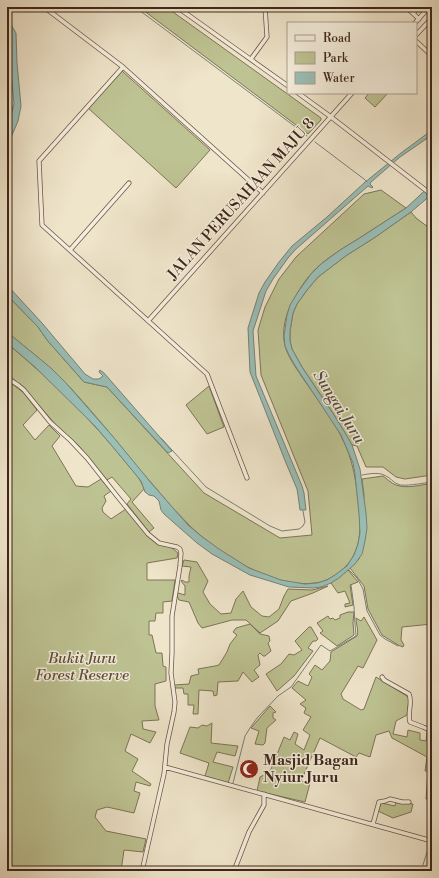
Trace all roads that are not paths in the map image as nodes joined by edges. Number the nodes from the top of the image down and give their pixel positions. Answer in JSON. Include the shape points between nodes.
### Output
{"nodes":[{"id":1,"x":44,"y":7,"type":"edge"},
{"id":2,"x":177,"y":7,"type":"edge"},
{"id":3,"x":265,"y":7,"type":"edge"},
{"id":4,"x":406,"y":7,"type":"edge"},
{"id":5,"x":419,"y":7,"type":"edge"},
{"id":6,"x":430,"y":7,"type":"edge"},
{"id":7,"x":413,"y":13,"type":"junction"},
{"id":8,"x":419,"y":18,"type":"junction"},
{"id":9,"x":432,"y":18,"type":"edge"},
{"id":10,"x":416,"y":22,"type":"edge"},
{"id":11,"x":417,"y":34,"type":"edge"},
{"id":12,"x":417,"y":42,"type":"edge"},
{"id":13,"x":432,"y":56,"type":"edge"},
{"id":14,"x":251,"y":59,"type":"junction"},
{"id":15,"x":7,"y":66,"type":"edge"},
{"id":16,"x":123,"y":67,"type":"junction"},
{"id":17,"x":287,"y":85,"type":"edge"},
{"id":18,"x":299,"y":94,"type":"edge"},
{"id":19,"x":351,"y":94,"type":"edge"},
{"id":20,"x":7,"y":111,"type":"edge"},
{"id":21,"x":331,"y":117,"type":"junction"},
{"id":22,"x":129,"y":183,"type":"dead end"},
{"id":23,"x":263,"y":193,"type":"junction"},
{"id":24,"x":432,"y":195,"type":"edge"},
{"id":25,"x":70,"y":250,"type":"junction"},
{"id":26,"x":148,"y":321,"type":"junction"},
{"id":27,"x":7,"y":378,"type":"edge"},
{"id":28,"x":247,"y":478,"type":"dead end"},
{"id":29,"x":382,"y":677,"type":"dead end"},
{"id":30,"x":432,"y":731,"type":"edge"},
{"id":31,"x":164,"y":767,"type":"junction"},
{"id":32,"x":264,"y":794,"type":"junction"},
{"id":33,"x":409,"y":802,"type":"dead end"},
{"id":34,"x":373,"y":824,"type":"junction"},
{"id":35,"x":430,"y":841,"type":"edge"},
{"id":36,"x":142,"y":871,"type":"edge"},
{"id":37,"x":234,"y":871,"type":"edge"}],
"edges":[{"from":1,"to":16,"type":"street"},
{"from":2,"to":14,"type":"street"},
{"from":3,"to":14,"type":"street","via":[[267,37]]},
{"from":4,"to":7,"type":"street"},
{"from":5,"to":7,"type":"street"},
{"from":6,"to":8,"type":"street"},
{"from":7,"to":8,"type":"street"},
{"from":8,"to":10,"type":"street"},
{"from":9,"to":11,"type":"street"},
{"from":12,"to":13,"type":"street"},
{"from":14,"to":17,"type":"street"},
{"from":15,"to":20,"type":"street","via":[[10,107]]},
{"from":16,"to":23,"type":"street"},
{"from":16,"to":25,"type":"street","via":[[39,161],[42,225]]},
{"from":18,"to":21,"type":"street"},
{"from":19,"to":21,"type":"street","name":"JALAN PERUSAHAAN MAJU 8"},
{"from":21,"to":23,"type":"street","name":"JALAN PERUSAHAAN MAJU 8"},
{"from":21,"to":24,"type":"street"},
{"from":22,"to":25,"type":"street"},
{"from":23,"to":26,"type":"street","name":"JALAN PERUSAHAAN MAJU 8"},
{"from":25,"to":26,"type":"street"},
{"from":26,"to":28,"type":"street","via":[[207,374]]},
{"from":27,"to":31,"type":"street","via":[[24,390],[47,419],[87,458],[148,534],[159,543],[180,549],[182,556],[172,616],[171,673],[175,702]]},
{"from":29,"to":30,"type":"street","via":[[409,694],[410,722]]},
{"from":31,"to":32,"type":"street"},
{"from":31,"to":36,"type":"street"},
{"from":32,"to":34,"type":"street"},
{"from":32,"to":37,"type":"street","via":[[264,805],[249,832]]},
{"from":33,"to":34,"type":"street","via":[[390,799],[379,802]]},
{"from":34,"to":35,"type":"street"}]}
